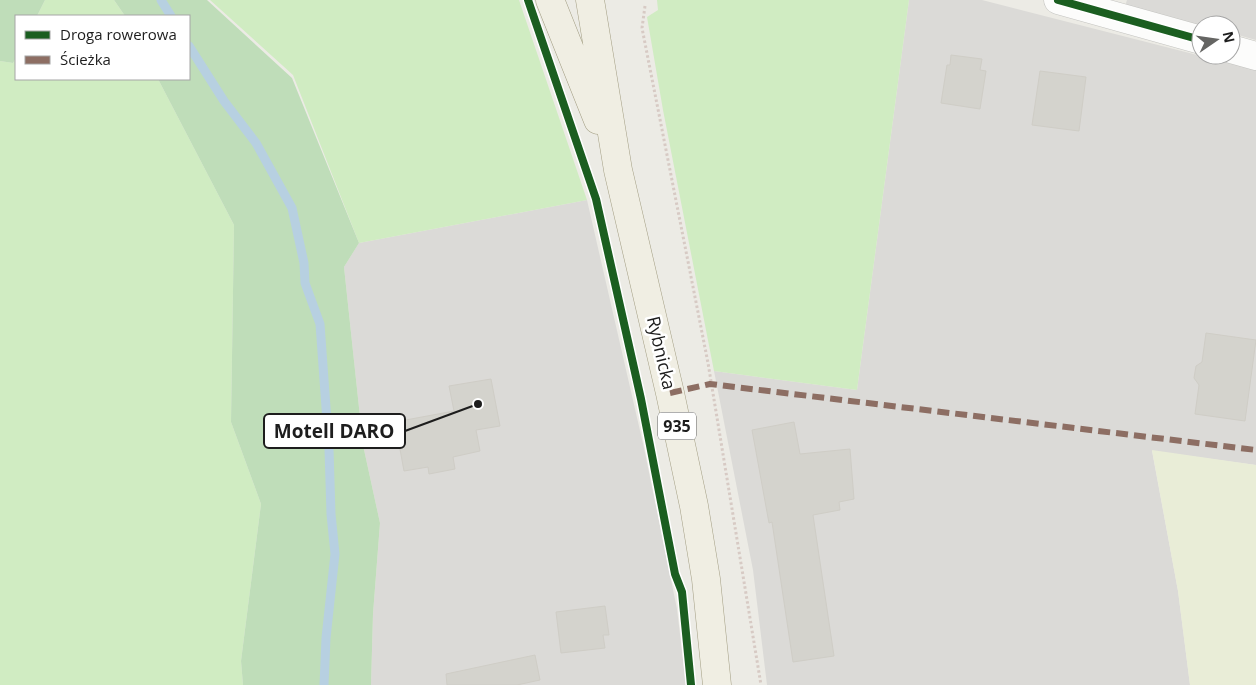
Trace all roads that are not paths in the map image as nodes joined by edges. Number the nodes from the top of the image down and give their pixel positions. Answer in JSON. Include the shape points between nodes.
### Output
{"nodes":[{"id":1,"x":550,"y":0,"type":"edge"},
{"id":2,"x":590,"y":0,"type":"edge"},
{"id":3,"x":1058,"y":0,"type":"edge"},
{"id":4,"x":1191,"y":37,"type":"edge"},
{"id":5,"x":1241,"y":52,"type":"edge"},
{"id":6,"x":1256,"y":56,"type":"edge"},
{"id":7,"x":618,"y":170,"type":"junction"},
{"id":8,"x":717,"y":685,"type":"edge"}],
"edges":[{"from":1,"to":7,"type":"main road","name":"Rybnicka","number":"935"},
{"from":2,"to":7,"type":"main road","name":"Rybnicka","number":"935"},
{"from":3,"to":4,"type":"street"},
{"from":5,"to":6,"type":"street"},
{"from":7,"to":8,"type":"main road","name":"Rybnicka","number":"935","via":[[694,506],[706,579]]}]}
